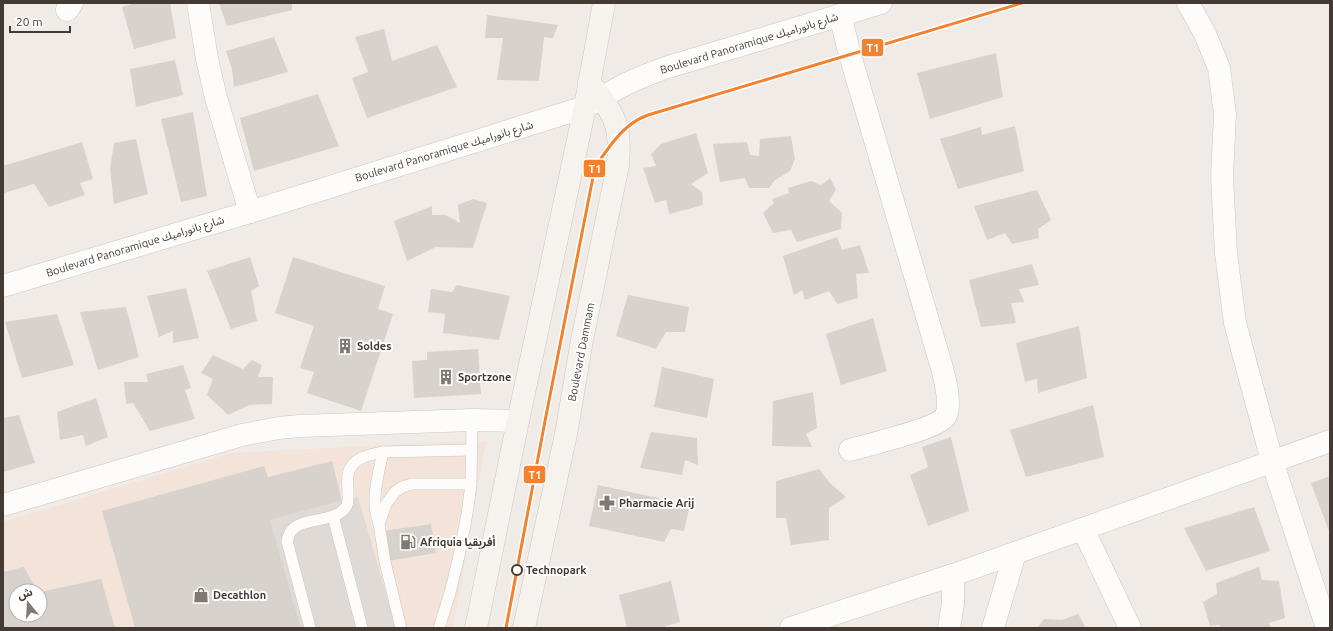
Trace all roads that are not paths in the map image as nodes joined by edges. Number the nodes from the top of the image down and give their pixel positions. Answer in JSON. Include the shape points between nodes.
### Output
{"nodes":[{"id":1,"x":198,"y":3,"type":"edge"},
{"id":2,"x":604,"y":3,"type":"edge"},
{"id":3,"x":880,"y":3,"type":"edge"},
{"id":4,"x":1188,"y":3,"type":"edge"},
{"id":5,"x":840,"y":15,"type":"junction"},
{"id":6,"x":592,"y":96,"type":"junction"},
{"id":7,"x":250,"y":212,"type":"junction"},
{"id":8,"x":3,"y":286,"type":"edge"},
{"id":9,"x":472,"y":420,"type":"junction"},
{"id":10,"x":518,"y":421,"type":"junction"},
{"id":11,"x":1330,"y":441,"type":"edge"},
{"id":12,"x":472,"y":450,"type":"junction"},
{"id":13,"x":850,"y":450,"type":"dead end"},
{"id":14,"x":382,"y":452,"type":"junction"},
{"id":15,"x":1272,"y":461,"type":"junction"},
{"id":16,"x":471,"y":484,"type":"junction"},
{"id":17,"x":3,"y":505,"type":"edge"},
{"id":18,"x":333,"y":516,"type":"junction"},
{"id":19,"x":379,"y":524,"type":"junction"},
{"id":20,"x":1083,"y":529,"type":"junction"},
{"id":21,"x":1015,"y":553,"type":"junction"},
{"id":22,"x":953,"y":575,"type":"junction"},
{"id":23,"x":310,"y":628,"type":"edge"},
{"id":24,"x":362,"y":628,"type":"edge"},
{"id":25,"x":400,"y":628,"type":"edge"},
{"id":26,"x":438,"y":628,"type":"edge"},
{"id":27,"x":476,"y":628,"type":"edge"},
{"id":28,"x":524,"y":628,"type":"edge"},
{"id":29,"x":791,"y":628,"type":"edge"},
{"id":30,"x":949,"y":628,"type":"edge"},
{"id":31,"x":994,"y":628,"type":"edge"},
{"id":32,"x":1130,"y":628,"type":"edge"},
{"id":33,"x":1327,"y":628,"type":"edge"}],
"edges":[{"from":1,"to":7,"type":"street","via":[[216,98]]},
{"from":2,"to":6,"type":"street"},
{"from":3,"to":5,"type":"street","name":"Boulevard Panoramique شارع بانوراميك"},
{"from":4,"to":15,"type":"street","via":[[1219,68],[1225,114],[1222,176],[1226,245],[1235,323]]},
{"from":5,"to":6,"type":"street","name":"Boulevard Panoramique شارع بانوراميك","via":[[668,67]]},
{"from":5,"to":13,"type":"street","via":[[947,390],[947,412],[940,421],[910,433]]},
{"from":6,"to":7,"type":"street","name":"Boulevard Panoramique شارع بانوراميك"},
{"from":6,"to":10,"type":"street"},
{"from":6,"to":28,"type":"street","name":"Boulevard Dammam","via":[[615,121],[620,150],[566,434]]},
{"from":7,"to":8,"type":"street","name":"Boulevard Panoramique شارع بانوراميك"},
{"from":9,"to":10,"type":"street"},
{"from":9,"to":12,"type":"lane"},
{"from":9,"to":17,"type":"street","via":[[306,426],[263,431]]},
{"from":10,"to":27,"type":"street"},
{"from":11,"to":15,"type":"street"},
{"from":12,"to":14,"type":"lane"},
{"from":12,"to":16,"type":"lane"},
{"from":14,"to":18,"type":"lane","via":[[370,454],[353,464],[348,474],[346,508]]},
{"from":14,"to":19,"type":"lane","via":[[375,498]]},
{"from":15,"to":20,"type":"street"},
{"from":15,"to":33,"type":"street"},
{"from":16,"to":19,"type":"lane","via":[[412,484],[402,487],[386,504]]},
{"from":16,"to":26,"type":"lane","via":[[459,556]]},
{"from":18,"to":23,"type":"lane","via":[[294,528],[287,542]]},
{"from":18,"to":24,"type":"lane"},
{"from":19,"to":25,"type":"lane"},
{"from":20,"to":21,"type":"street"},
{"from":20,"to":32,"type":"street"},
{"from":21,"to":22,"type":"street"},
{"from":21,"to":31,"type":"street"},
{"from":22,"to":29,"type":"street"},
{"from":22,"to":30,"type":"street"}]}
